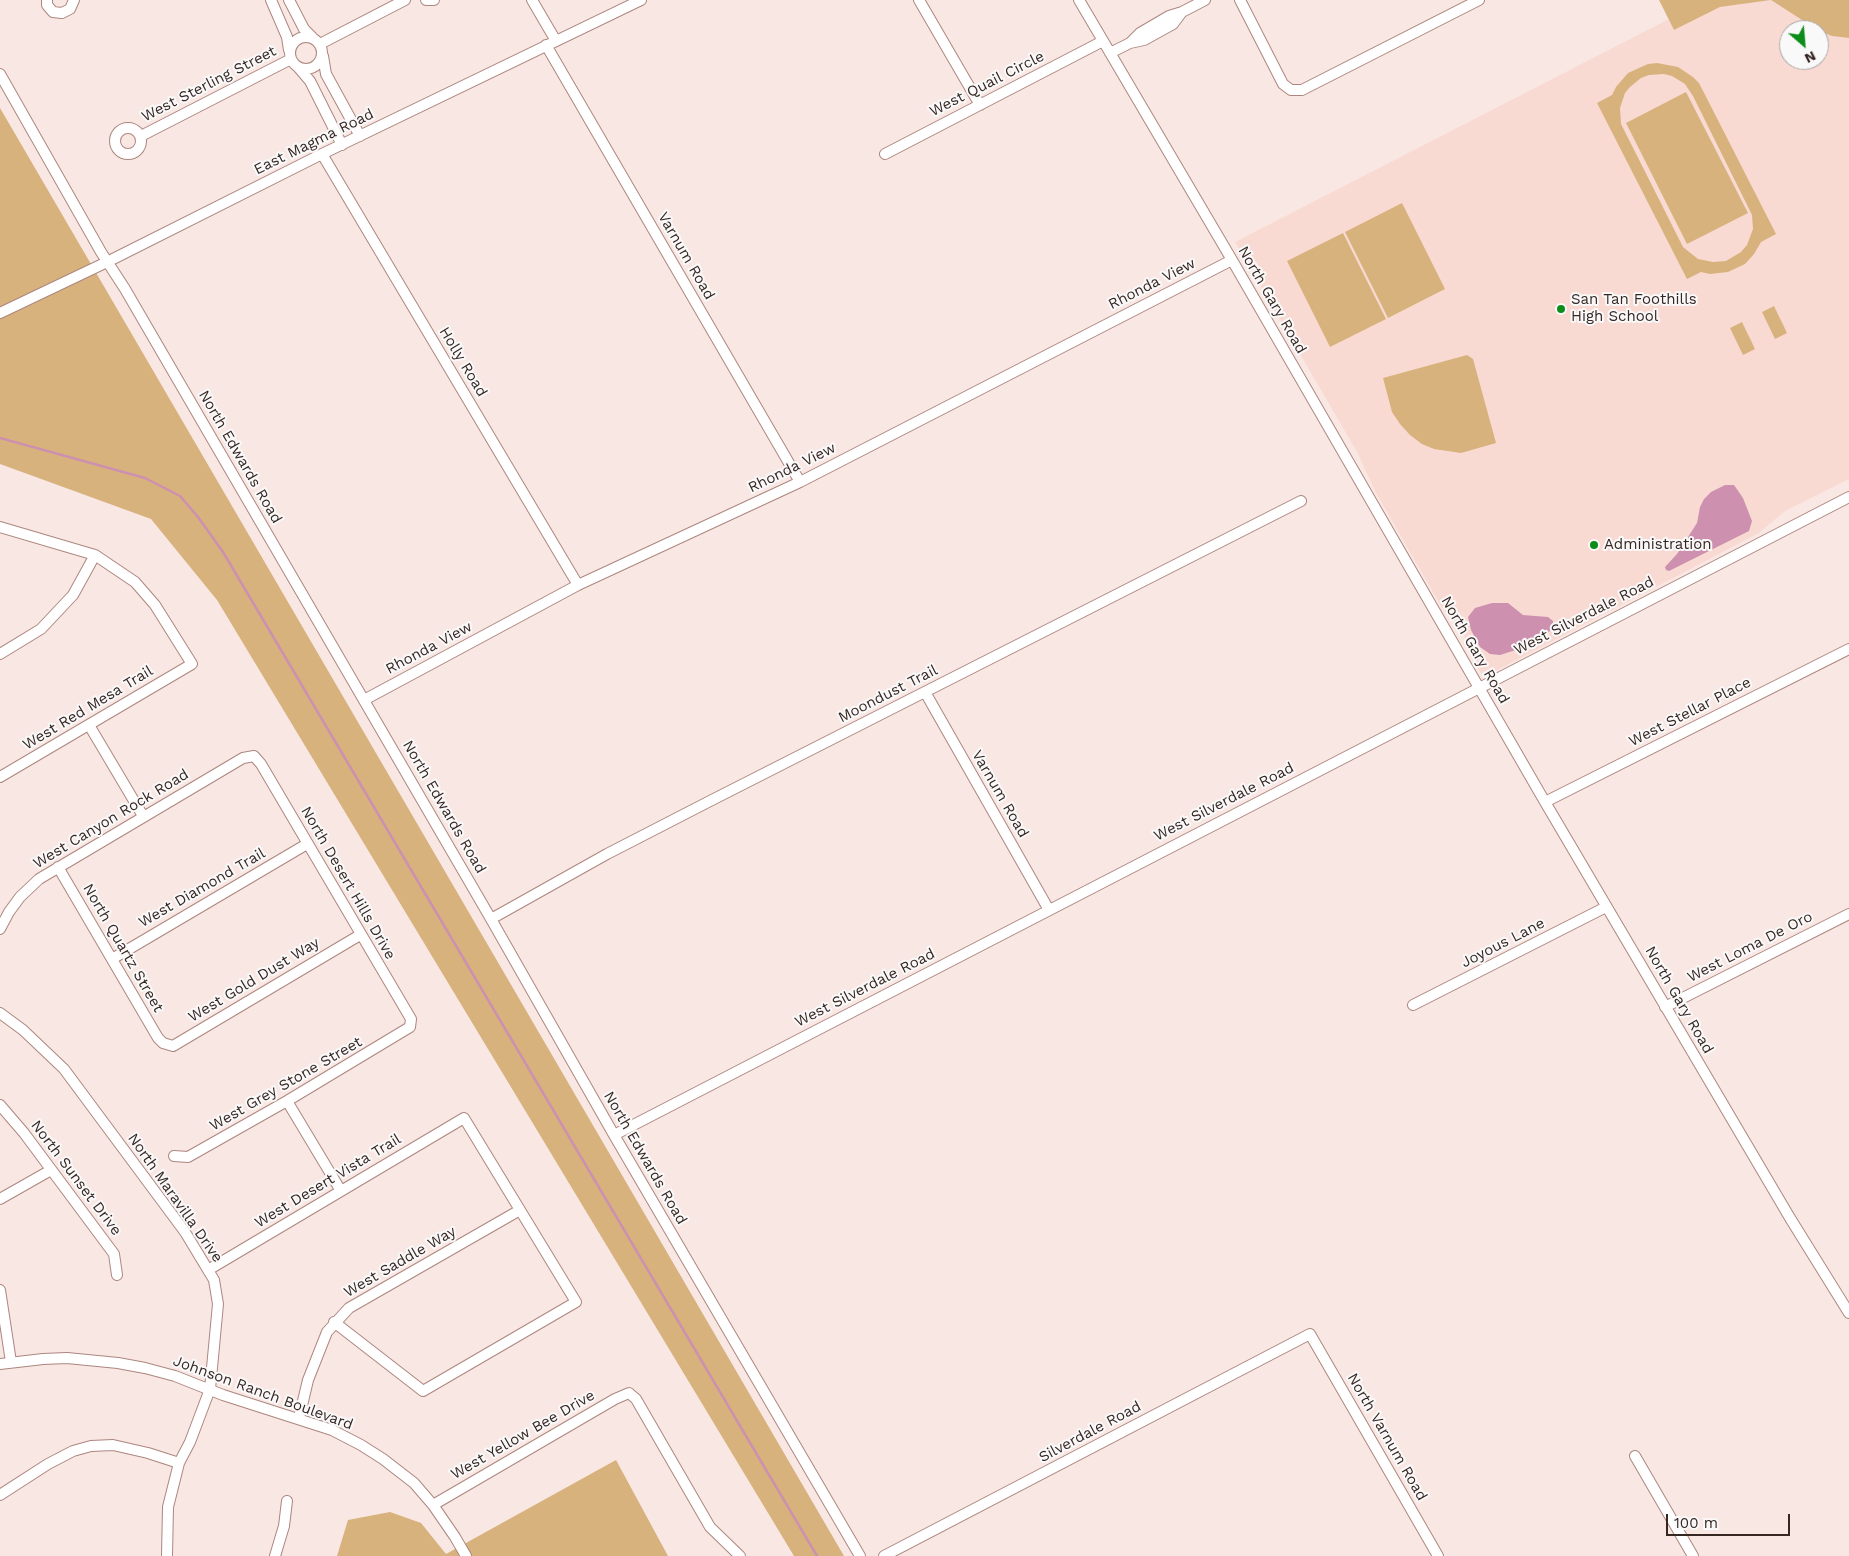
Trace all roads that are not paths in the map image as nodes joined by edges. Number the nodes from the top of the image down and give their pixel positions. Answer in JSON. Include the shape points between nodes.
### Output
{"nodes":[{"id":1,"x":47,"y":0,"type":"edge"},
{"id":2,"x":74,"y":0,"type":"edge"},
{"id":3,"x":271,"y":0,"type":"edge"},
{"id":4,"x":289,"y":0,"type":"edge"},
{"id":5,"x":405,"y":0,"type":"edge"},
{"id":6,"x":426,"y":0,"type":"edge"},
{"id":7,"x":434,"y":0,"type":"edge"},
{"id":8,"x":532,"y":0,"type":"edge"},
{"id":9,"x":641,"y":0,"type":"edge"},
{"id":10,"x":919,"y":0,"type":"edge"},
{"id":11,"x":1079,"y":0,"type":"edge"},
{"id":12,"x":1204,"y":0,"type":"edge"},
{"id":13,"x":1240,"y":0,"type":"edge"},
{"id":14,"x":1479,"y":0,"type":"edge"},
{"id":15,"x":556,"y":41,"type":"junction"},
{"id":16,"x":1103,"y":41,"type":"junction"},
{"id":17,"x":318,"y":45,"type":"junction"},
{"id":18,"x":546,"y":46,"type":"junction"},
{"id":19,"x":1110,"y":53,"type":"junction"},
{"id":20,"x":293,"y":60,"type":"junction"},
{"id":21,"x":0,"y":74,"type":"edge"},
{"id":22,"x":980,"y":105,"type":"junction"},
{"id":23,"x":140,"y":136,"type":"dead end"},
{"id":24,"x":360,"y":136,"type":"junction"},
{"id":25,"x":342,"y":145,"type":"junction"},
{"id":26,"x":322,"y":154,"type":"junction"},
{"id":27,"x":885,"y":154,"type":"dead end"},
{"id":28,"x":1232,"y":260,"type":"junction"},
{"id":29,"x":107,"y":262,"type":"junction"},
{"id":30,"x":0,"y":313,"type":"edge"},
{"id":31,"x":800,"y":482,"type":"junction"},
{"id":32,"x":1849,"y":497,"type":"edge"},
{"id":33,"x":1301,"y":501,"type":"dead end"},
{"id":34,"x":0,"y":527,"type":"edge"},
{"id":35,"x":95,"y":555,"type":"junction"},
{"id":36,"x":578,"y":586,"type":"junction"},
{"id":37,"x":1849,"y":649,"type":"edge"},
{"id":38,"x":0,"y":654,"type":"edge"},
{"id":39,"x":1479,"y":687,"type":"junction"},
{"id":40,"x":925,"y":692,"type":"junction"},
{"id":41,"x":364,"y":700,"type":"junction"},
{"id":42,"x":89,"y":725,"type":"junction"},
{"id":43,"x":254,"y":756,"type":"joint"},
{"id":44,"x":0,"y":777,"type":"edge"},
{"id":45,"x":1545,"y":802,"type":"junction"},
{"id":46,"x":143,"y":816,"type":"junction"},
{"id":47,"x":307,"y":844,"type":"junction"},
{"id":48,"x":58,"y":867,"type":"junction"},
{"id":49,"x":1606,"y":907,"type":"junction"},
{"id":50,"x":1049,"y":910,"type":"junction"},
{"id":51,"x":1849,"y":914,"type":"edge"},
{"id":52,"x":491,"y":919,"type":"junction"},
{"id":53,"x":0,"y":928,"type":"edge"},
{"id":54,"x":360,"y":934,"type":"junction"},
{"id":55,"x":112,"y":959,"type":"junction"},
{"id":56,"x":1413,"y":1005,"type":"dead end"},
{"id":57,"x":1666,"y":1007,"type":"junction"},
{"id":58,"x":0,"y":1013,"type":"edge"},
{"id":59,"x":410,"y":1027,"type":"joint"},
{"id":60,"x":163,"y":1043,"type":"joint"},
{"id":61,"x":287,"y":1101,"type":"junction"},
{"id":62,"x":0,"y":1105,"type":"edge"},
{"id":63,"x":614,"y":1135,"type":"junction"},
{"id":64,"x":174,"y":1156,"type":"dead end"},
{"id":65,"x":51,"y":1170,"type":"junction"},
{"id":66,"x":341,"y":1191,"type":"junction"},
{"id":67,"x":0,"y":1199,"type":"edge"},
{"id":68,"x":520,"y":1210,"type":"junction"},
{"id":69,"x":208,"y":1270,"type":"junction"},
{"id":70,"x":117,"y":1275,"type":"dead end"},
{"id":71,"x":0,"y":1290,"type":"edge"},
{"id":72,"x":1849,"y":1314,"type":"edge"},
{"id":73,"x":334,"y":1322,"type":"junction"},
{"id":74,"x":1310,"y":1334,"type":"joint"},
{"id":75,"x":11,"y":1362,"type":"junction"},
{"id":76,"x":0,"y":1364,"type":"edge"},
{"id":77,"x":210,"y":1389,"type":"junction"},
{"id":78,"x":299,"y":1418,"type":"junction"},
{"id":79,"x":1635,"y":1456,"type":"dead end"},
{"id":80,"x":180,"y":1463,"type":"junction"},
{"id":81,"x":0,"y":1494,"type":"edge"},
{"id":82,"x":287,"y":1501,"type":"dead end"},
{"id":83,"x":433,"y":1505,"type":"junction"},
{"id":84,"x":167,"y":1556,"type":"edge"},
{"id":85,"x":275,"y":1556,"type":"edge"},
{"id":86,"x":466,"y":1556,"type":"edge"},
{"id":87,"x":740,"y":1556,"type":"edge"},
{"id":88,"x":860,"y":1556,"type":"edge"},
{"id":89,"x":884,"y":1556,"type":"edge"},
{"id":90,"x":1437,"y":1556,"type":"edge"},
{"id":91,"x":1693,"y":1556,"type":"edge"}],
"edges":[{"from":1,"to":2,"type":"street","via":[[53,12],[62,13]]},
{"from":3,"to":20,"type":"street","via":[[288,37]]},
{"from":4,"to":17,"type":"street","via":[[304,29]]},
{"from":5,"to":17,"type":"street"},
{"from":6,"to":7,"type":"street"},
{"from":8,"to":15,"type":"street"},
{"from":9,"to":15,"type":"street","name":"East Magma Road"},
{"from":10,"to":22,"type":"street"},
{"from":11,"to":16,"type":"street","name":"North Gary Road"},
{"from":12,"to":19,"type":"street","via":[[1169,16]]},
{"from":13,"to":14,"type":"street","via":[[1283,84],[1291,90],[1302,90]]},
{"from":15,"to":18,"type":"street","name":"East Magma Road"},
{"from":16,"to":19,"type":"street","name":"North Gary Road"},
{"from":16,"to":22,"type":"street","name":"West Quail Circle"},
{"from":17,"to":20,"type":"street","via":[[302,37],[290,48]]},
{"from":17,"to":20,"type":"street","via":[[321,60],[313,68],[302,69]]},
{"from":17,"to":24,"type":"street","via":[[326,74]]},
{"from":18,"to":24,"type":"street","name":"East Magma Road"},
{"from":18,"to":31,"type":"street","name":"Varnum Road"},
{"from":19,"to":28,"type":"street","name":"North Gary Road"},
{"from":20,"to":23,"type":"street","name":"West Sterling Street"},
{"from":20,"to":25,"type":"street","via":[[310,81]]},
{"from":21,"to":29,"type":"street","name":"North Edwards Road"},
{"from":22,"to":27,"type":"street","name":"West Quail Circle"},
{"from":24,"to":25,"type":"street","name":"East Magma Road"},
{"from":25,"to":26,"type":"street","name":"East Magma Road"},
{"from":26,"to":29,"type":"street","name":"East Magma Road"},
{"from":26,"to":36,"type":"street","name":"Holly Road"},
{"from":28,"to":31,"type":"street","name":"Rhonda View"},
{"from":28,"to":39,"type":"street","name":"North Gary Road"},
{"from":29,"to":30,"type":"street","name":"East Magma Road"},
{"from":29,"to":41,"type":"street","name":"North Edwards Road"},
{"from":31,"to":36,"type":"street","name":"Rhonda View"},
{"from":32,"to":39,"type":"street","name":"West Silverdale Road"},
{"from":33,"to":40,"type":"street","name":"Moondust Trail"},
{"from":34,"to":35,"type":"street"},
{"from":35,"to":38,"type":"street","via":[[73,595],[41,629]]},
{"from":35,"to":42,"type":"street","name":"West Red Mesa Trail","via":[[135,582],[155,605],[192,664]]},
{"from":36,"to":41,"type":"street","name":"Rhonda View"},
{"from":37,"to":45,"type":"street","name":"West Stellar Place"},
{"from":39,"to":45,"type":"street","name":"North Gary Road"},
{"from":39,"to":50,"type":"street","name":"West Silverdale Road"},
{"from":40,"to":50,"type":"street","name":"Varnum Road"},
{"from":40,"to":52,"type":"street","name":"Moondust Trail","via":[[607,854]]},
{"from":41,"to":52,"type":"street","name":"North Edwards Road"},
{"from":42,"to":44,"type":"street","name":"West Red Mesa Trail"},
{"from":42,"to":46,"type":"street"},
{"from":43,"to":46,"type":"street","name":"West Canyon Rock Road","via":[[243,758]]},
{"from":43,"to":47,"type":"street","name":"North Desert Hills Drive"},
{"from":45,"to":49,"type":"street","name":"North Gary Road"},
{"from":46,"to":48,"type":"street","name":"West Canyon Rock Road"},
{"from":47,"to":54,"type":"street","name":"North Desert Hills Drive"},
{"from":47,"to":55,"type":"street","name":"West Diamond Trail"},
{"from":48,"to":53,"type":"street","name":"West Canyon Rock Road","via":[[39,878],[20,897]]},
{"from":48,"to":55,"type":"street","name":"North Quartz Street"},
{"from":49,"to":56,"type":"street","name":"Joyous Lane"},
{"from":49,"to":57,"type":"street","name":"North Gary Road"},
{"from":50,"to":63,"type":"street","name":"West Silverdale Road"},
{"from":51,"to":57,"type":"street","name":"West Loma De Oro"},
{"from":52,"to":63,"type":"street","name":"North Edwards Road"},
{"from":54,"to":59,"type":"street","name":"North Desert Hills Drive","via":[[410,1018]]},
{"from":54,"to":60,"type":"street","name":"West Gold Dust Way","via":[[181,1042],[173,1046]]},
{"from":55,"to":60,"type":"street","name":"North Quartz Street"},
{"from":57,"to":72,"type":"street","name":"North Gary Road"},
{"from":58,"to":69,"type":"street","name":"North Maravilla Drive","via":[[64,1069],[185,1232]]},
{"from":59,"to":61,"type":"street","name":"West Grey Stone Street"},
{"from":61,"to":64,"type":"street","name":"West Grey Stone Street","via":[[188,1157]]},
{"from":61,"to":66,"type":"street"},
{"from":62,"to":65,"type":"street","name":"North Sunset Drive"},
{"from":63,"to":88,"type":"street","name":"North Edwards Road"},
{"from":65,"to":67,"type":"street"},
{"from":65,"to":70,"type":"street","name":"North Sunset Drive","via":[[114,1254]]},
{"from":66,"to":68,"type":"street","name":"West Desert Vista Trail","via":[[464,1118]]},
{"from":66,"to":69,"type":"street","name":"West Desert Vista Trail"},
{"from":68,"to":73,"type":"street","name":"West Saddle Way","via":[[349,1308]]},
{"from":68,"to":73,"type":"street","via":[[576,1302],[423,1391]]},
{"from":69,"to":77,"type":"street","name":"North Maravilla Drive","via":[[214,1280],[218,1304]]},
{"from":71,"to":75,"type":"street"},
{"from":73,"to":78,"type":"street","name":"West Saddle Way","via":[[326,1332],[308,1380]]},
{"from":74,"to":89,"type":"street","name":"Silverdale Road"},
{"from":74,"to":90,"type":"street","name":"North Varnum Road"},
{"from":75,"to":76,"type":"street","name":"Johnson Ranch Boulevard"},
{"from":75,"to":77,"type":"street","name":"Johnson Ranch Boulevard","via":[[67,1358],[118,1363],[175,1376]]},
{"from":77,"to":78,"type":"street","name":"Johnson Ranch Boulevard"},
{"from":77,"to":80,"type":"street","name":"North Maravilla Drive"},
{"from":78,"to":83,"type":"street","name":"Johnson Ranch Boulevard","via":[[332,1430],[383,1459],[414,1483]]},
{"from":79,"to":91,"type":"street"},
{"from":80,"to":81,"type":"street","via":[[113,1444],[92,1446],[73,1451],[48,1464]]},
{"from":80,"to":84,"type":"street","name":"North Maravilla Drive","via":[[168,1506]]},
{"from":82,"to":85,"type":"street"},
{"from":83,"to":86,"type":"street","name":"Johnson Ranch Boulevard"},
{"from":83,"to":87,"type":"street","name":"West Yellow Bee Drive","via":[[630,1393],[710,1527]]}]}
